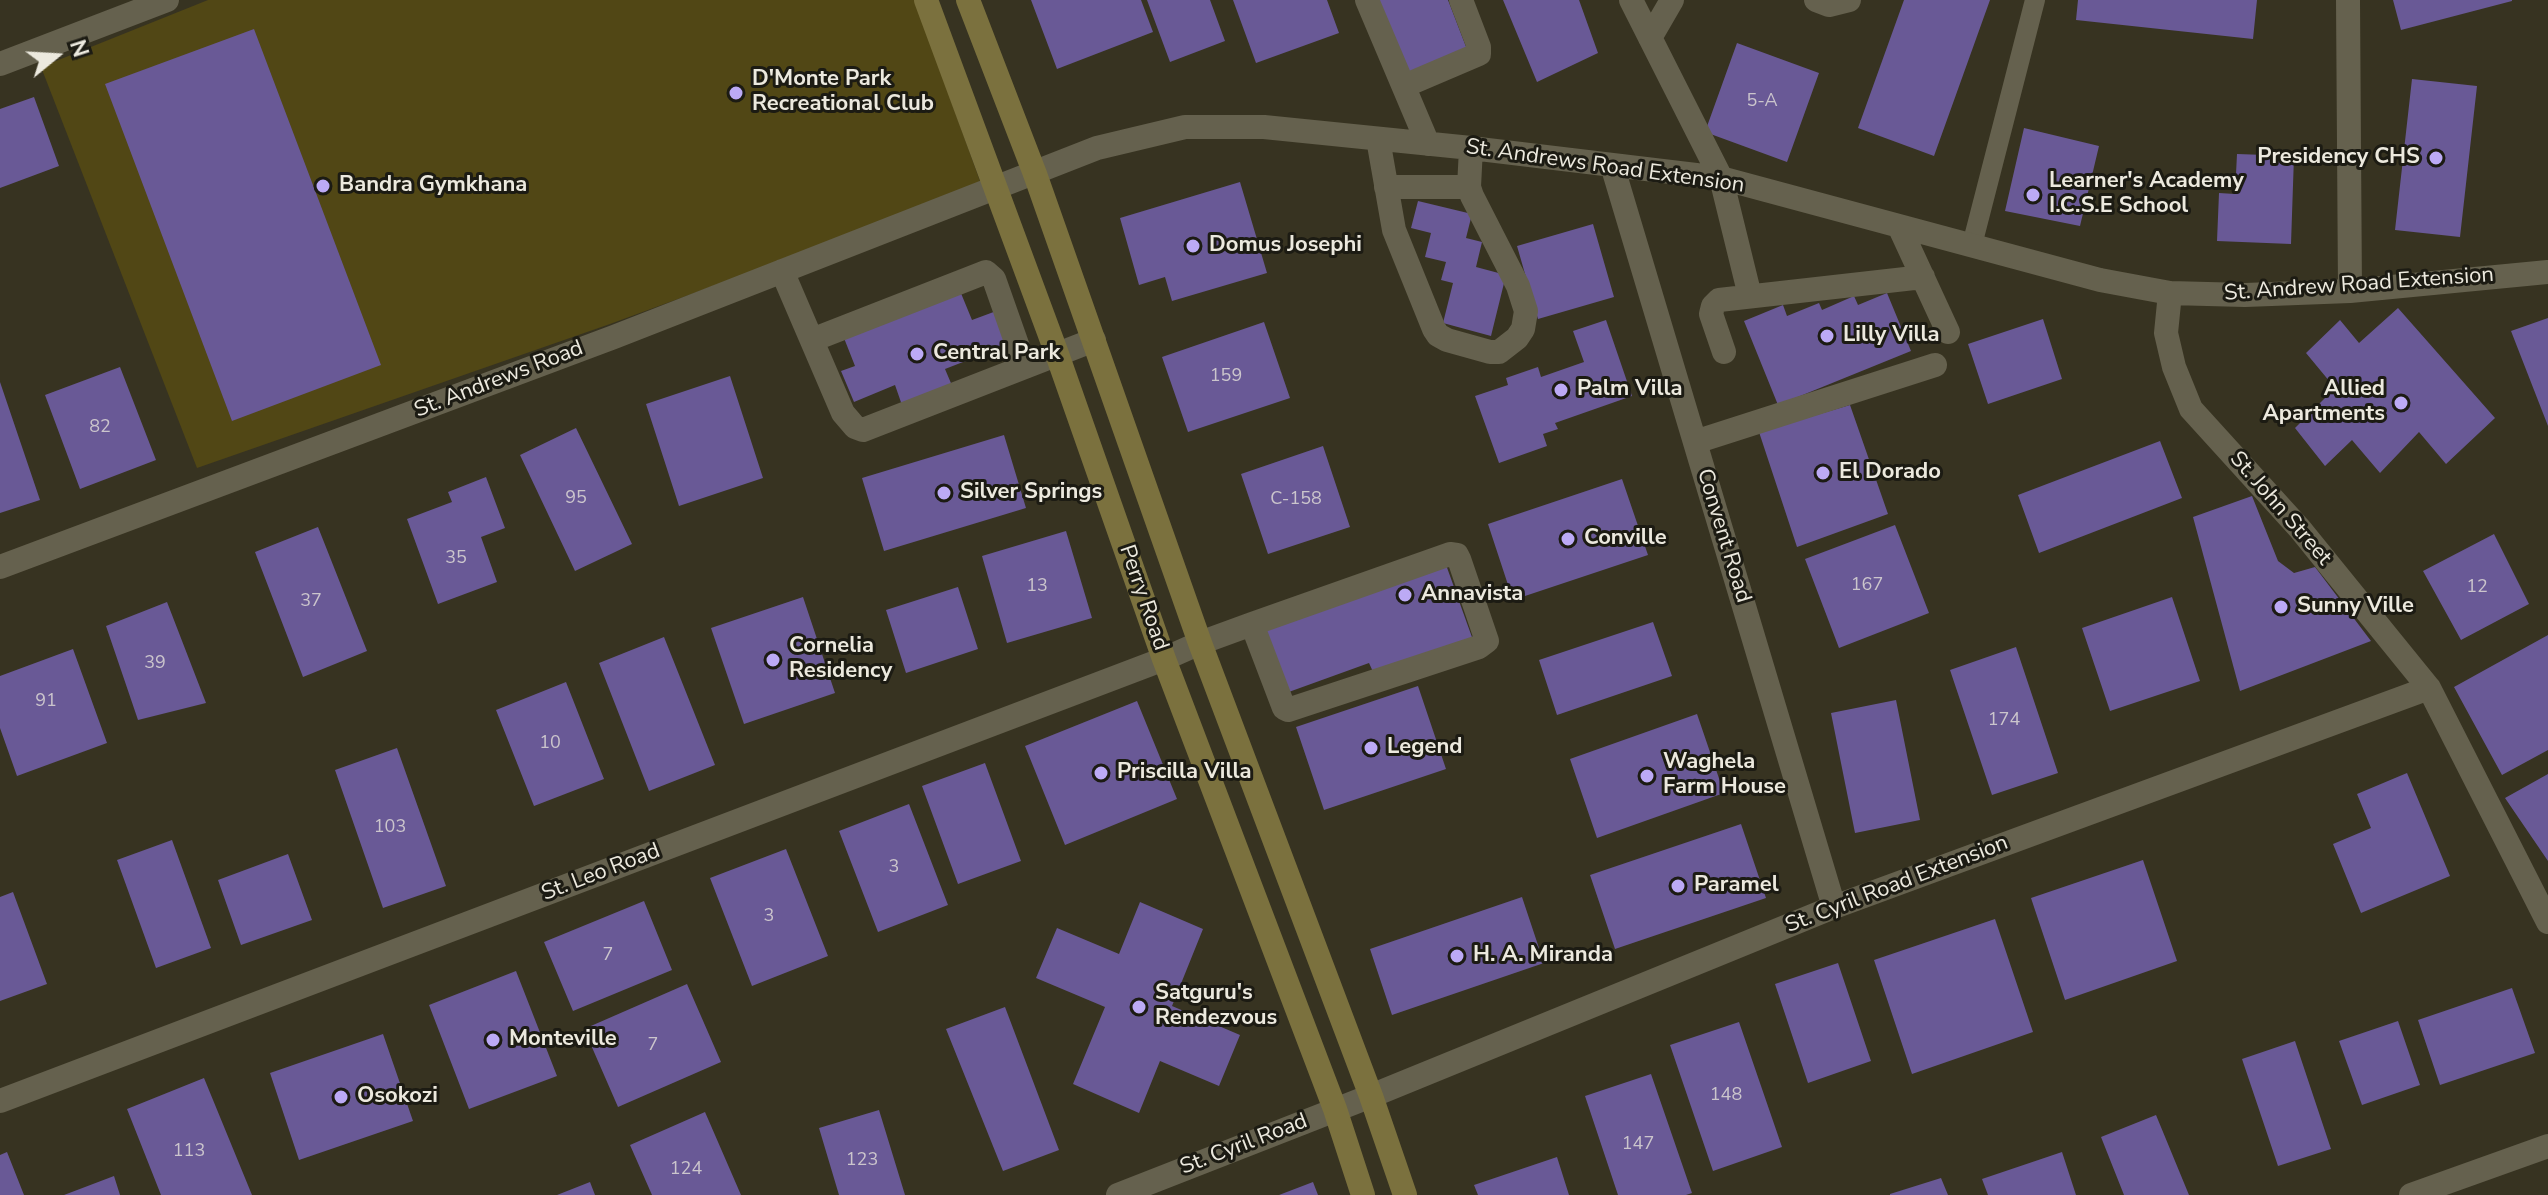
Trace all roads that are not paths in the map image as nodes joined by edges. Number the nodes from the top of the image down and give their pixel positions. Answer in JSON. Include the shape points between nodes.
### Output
{"nodes":[{"id":1,"x":167,"y":0,"type":"edge"},
{"id":2,"x":926,"y":0,"type":"edge"},
{"id":3,"x":968,"y":0,"type":"edge"},
{"id":4,"x":1367,"y":0,"type":"edge"},
{"id":5,"x":1461,"y":0,"type":"edge"},
{"id":6,"x":1672,"y":0,"type":"edge"},
{"id":7,"x":1816,"y":0,"type":"edge"},
{"id":8,"x":1849,"y":0,"type":"edge"},
{"id":9,"x":2035,"y":0,"type":"edge"},
{"id":10,"x":2348,"y":0,"type":"edge"},
{"id":11,"x":1636,"y":3,"type":"edge"},
{"id":12,"x":1650,"y":38,"type":"junction"},
{"id":13,"x":0,"y":64,"type":"edge"},
{"id":14,"x":1404,"y":86,"type":"junction"},
{"id":15,"x":1378,"y":139,"type":"junction"},
{"id":16,"x":1428,"y":144,"type":"junction"},
{"id":17,"x":1471,"y":148,"type":"junction"},
{"id":18,"x":1612,"y":165,"type":"junction"},
{"id":19,"x":1035,"y":174,"type":"junction"},
{"id":20,"x":1721,"y":178,"type":"junction"},
{"id":21,"x":1386,"y":187,"type":"junction"},
{"id":22,"x":1469,"y":187,"type":"junction"},
{"id":23,"x":997,"y":188,"type":"junction"},
{"id":24,"x":1899,"y":226,"type":"junction"},
{"id":25,"x":1972,"y":245,"type":"junction"},
{"id":26,"x":782,"y":271,"type":"junction"},
{"id":27,"x":2548,"y":272,"type":"edge"},
{"id":28,"x":1923,"y":277,"type":"junction"},
{"id":29,"x":2350,"y":291,"type":"junction"},
{"id":30,"x":2170,"y":293,"type":"junction"},
{"id":31,"x":1750,"y":296,"type":"junction"},
{"id":32,"x":1948,"y":332,"type":"dead end"},
{"id":33,"x":812,"y":340,"type":"junction"},
{"id":34,"x":1094,"y":340,"type":"junction"},
{"id":35,"x":1724,"y":352,"type":"dead end"},
{"id":36,"x":1057,"y":354,"type":"junction"},
{"id":37,"x":1935,"y":365,"type":"dead end"},
{"id":38,"x":1025,"y":367,"type":"junction"},
{"id":39,"x":1695,"y":442,"type":"junction"},
{"id":40,"x":0,"y":567,"type":"edge"},
{"id":41,"x":1252,"y":624,"type":"junction"},
{"id":42,"x":1200,"y":643,"type":"junction"},
{"id":43,"x":1164,"y":659,"type":"junction"},
{"id":44,"x":2429,"y":688,"type":"junction"},
{"id":45,"x":1834,"y":907,"type":"junction"},
{"id":46,"x":2548,"y":922,"type":"edge"},
{"id":47,"x":1371,"y":1096,"type":"junction"},
{"id":48,"x":0,"y":1101,"type":"edge"},
{"id":49,"x":1335,"y":1109,"type":"junction"},
{"id":50,"x":2548,"y":1146,"type":"edge"},
{"id":51,"x":1118,"y":1195,"type":"edge"},
{"id":52,"x":1363,"y":1195,"type":"edge"},
{"id":53,"x":1405,"y":1195,"type":"edge"},
{"id":54,"x":2411,"y":1195,"type":"edge"}],
"edges":[{"from":1,"to":13,"type":"street"},
{"from":2,"to":23,"type":"main road","name":"Perry Road"},
{"from":3,"to":19,"type":"main road","name":"Perry Road"},
{"from":4,"to":14,"type":"street"},
{"from":5,"to":14,"type":"street","via":[[1479,54]]},
{"from":6,"to":12,"type":"street"},
{"from":7,"to":8,"type":"street","via":[[1829,5]]},
{"from":9,"to":25,"type":"lane"},
{"from":10,"to":29,"type":"street"},
{"from":11,"to":12,"type":"street"},
{"from":12,"to":20,"type":"street"},
{"from":14,"to":16,"type":"street"},
{"from":15,"to":16,"type":"street","name":"St. Andrews Road Extension"},
{"from":15,"to":19,"type":"street","name":"St. Andrews Road Extension","via":[[1264,127],[1185,127],[1097,148]]},
{"from":15,"to":21,"type":"street"},
{"from":16,"to":17,"type":"street","name":"St. Andrews Road Extension"},
{"from":17,"to":18,"type":"street","name":"St. Andrews Road Extension"},
{"from":17,"to":22,"type":"street"},
{"from":18,"to":20,"type":"street","name":"St. Andrews Road Extension"},
{"from":18,"to":39,"type":"street","name":"Convent Road"},
{"from":19,"to":23,"type":"street","name":"St. Andrews Road Extension"},
{"from":19,"to":34,"type":"main road","name":"Perry Road"},
{"from":20,"to":24,"type":"street","name":"St. Andrews Road Extension"},
{"from":20,"to":31,"type":"street"},
{"from":21,"to":22,"type":"street"},
{"from":21,"to":22,"type":"street","via":[[1394,230],[1438,335],[1499,352],[1523,329],[1526,311]]},
{"from":23,"to":26,"type":"street","name":"St. Andrews Road"},
{"from":23,"to":36,"type":"main road","name":"Perry Road"},
{"from":24,"to":25,"type":"street","name":"St. Andrews Road Extension"},
{"from":24,"to":28,"type":"street"},
{"from":25,"to":30,"type":"street","name":"St. Andrews Road Extension"},
{"from":26,"to":33,"type":"street"},
{"from":26,"to":40,"type":"street","name":"St. Andrews Road"},
{"from":27,"to":29,"type":"street","name":"St. Andrew Road Extension"},
{"from":28,"to":31,"type":"street"},
{"from":28,"to":32,"type":"street"},
{"from":29,"to":30,"type":"street","name":"St. Andrew Road Extension"},
{"from":30,"to":44,"type":"street","name":"St. John Street","via":[[2166,333],[2191,409],[2300,529]]},
{"from":31,"to":35,"type":"street","via":[[1719,300],[1713,306]]},
{"from":33,"to":38,"type":"street","via":[[843,413],[863,430]]},
{"from":33,"to":38,"type":"street","via":[[986,272],[994,279]]},
{"from":34,"to":36,"type":"street"},
{"from":34,"to":42,"type":"main road","name":"Perry Road"},
{"from":36,"to":38,"type":"street"},
{"from":36,"to":43,"type":"main road","name":"Perry Road"},
{"from":37,"to":39,"type":"street"},
{"from":39,"to":45,"type":"street","name":"Convent Road"},
{"from":41,"to":41,"type":"street","name":"St. Leo Road","via":[[1455,554],[1487,641],[1288,710]]},
{"from":41,"to":42,"type":"street","name":"St. Leo Road"},
{"from":42,"to":43,"type":"street","name":"St. Leo Road"},
{"from":42,"to":47,"type":"main road","name":"Perry Road"},
{"from":43,"to":48,"type":"street","name":"St. Leo Road"},
{"from":43,"to":49,"type":"main road","name":"Perry Road"},
{"from":44,"to":45,"type":"street","name":"St. Cyril Road Extension"},
{"from":44,"to":46,"type":"street","name":"St. John Street"},
{"from":45,"to":47,"type":"street","name":"St. Cyril Road Extension"},
{"from":47,"to":49,"type":"street","name":"St. Cyril Road"},
{"from":47,"to":53,"type":"main road","name":"Perry Road"},
{"from":49,"to":51,"type":"street","name":"St. Cyril Road"},
{"from":49,"to":52,"type":"main road","name":"Perry Road"},
{"from":50,"to":54,"type":"street"}]}
